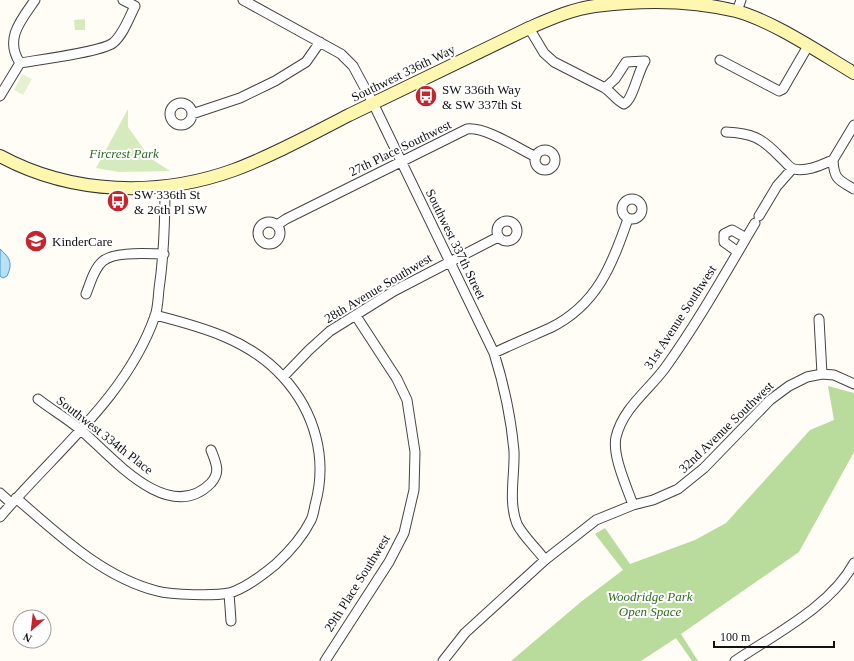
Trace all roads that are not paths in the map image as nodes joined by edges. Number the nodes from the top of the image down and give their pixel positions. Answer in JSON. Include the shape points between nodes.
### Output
{"nodes":[{"id":1,"x":36,"y":0,"type":"edge"},
{"id":2,"x":123,"y":0,"type":"edge"},
{"id":3,"x":243,"y":0,"type":"edge"},
{"id":4,"x":658,"y":0,"type":"edge"},
{"id":5,"x":739,"y":6,"type":"edge"},
{"id":6,"x":529,"y":28,"type":"junction"},
{"id":7,"x":320,"y":42,"type":"junction"},
{"id":8,"x":808,"y":46,"type":"junction"},
{"id":9,"x":720,"y":60,"type":"dead end"},
{"id":10,"x":20,"y":63,"type":"junction"},
{"id":11,"x":854,"y":73,"type":"edge"},
{"id":12,"x":605,"y":88,"type":"junction"},
{"id":13,"x":0,"y":96,"type":"edge"},
{"id":14,"x":373,"y":103,"type":"junction"},
{"id":15,"x":192,"y":114,"type":"dead end"},
{"id":16,"x":854,"y":125,"type":"edge"},
{"id":17,"x":726,"y":132,"type":"dead end"},
{"id":18,"x":0,"y":156,"type":"edge"},
{"id":19,"x":536,"y":157,"type":"dead end"},
{"id":20,"x":833,"y":160,"type":"junction"},
{"id":21,"x":402,"y":161,"type":"junction"},
{"id":22,"x":792,"y":169,"type":"junction"},
{"id":23,"x":165,"y":186,"type":"junction"},
{"id":24,"x":854,"y":189,"type":"edge"},
{"id":25,"x":628,"y":219,"type":"dead end"},
{"id":26,"x":277,"y":225,"type":"dead end"},
{"id":27,"x":498,"y":237,"type":"dead end"},
{"id":28,"x":746,"y":238,"type":"junction"},
{"id":29,"x":738,"y":252,"type":"junction"},
{"id":30,"x":164,"y":254,"type":"junction"},
{"id":31,"x":449,"y":261,"type":"junction"},
{"id":32,"x":86,"y":294,"type":"dead end"},
{"id":33,"x":155,"y":315,"type":"junction"},
{"id":34,"x":356,"y":316,"type":"junction"},
{"id":35,"x":819,"y":319,"type":"dead end"},
{"id":36,"x":494,"y":353,"type":"junction"},
{"id":37,"x":822,"y":374,"type":"junction"},
{"id":38,"x":283,"y":377,"type":"junction"},
{"id":39,"x":854,"y":384,"type":"edge"},
{"id":40,"x":38,"y":399,"type":"dead end"},
{"id":41,"x":82,"y":431,"type":"junction"},
{"id":42,"x":211,"y":450,"type":"dead end"},
{"id":43,"x":0,"y":493,"type":"edge"},
{"id":44,"x":14,"y":501,"type":"junction"},
{"id":45,"x":632,"y":505,"type":"junction"},
{"id":46,"x":0,"y":517,"type":"edge"},
{"id":47,"x":545,"y":560,"type":"junction"},
{"id":48,"x":854,"y":563,"type":"edge"},
{"id":49,"x":230,"y":593,"type":"junction"},
{"id":50,"x":231,"y":621,"type":"dead end"},
{"id":51,"x":325,"y":661,"type":"edge"},
{"id":52,"x":444,"y":661,"type":"edge"},
{"id":53,"x":736,"y":661,"type":"edge"}],
"edges":[{"from":1,"to":10,"type":"street","via":[[20,23],[14,38],[14,53]]},
{"from":2,"to":10,"type":"street","via":[[136,6],[119,36],[108,45]]},
{"from":3,"to":7,"type":"street","name":"Southwest 337th Street"},
{"from":4,"to":5,"type":"main road","name":"Southwest 336th Way"},
{"from":4,"to":6,"type":"main road","name":"Southwest 336th Way","via":[[594,6],[555,17]]},
{"from":5,"to":8,"type":"main road","name":"Southwest 336th Way"},
{"from":6,"to":12,"type":"street","via":[[544,53],[554,62]]},
{"from":6,"to":14,"type":"main road","name":"Southwest 336th Way"},
{"from":7,"to":14,"type":"street","name":"Southwest 337th Street","via":[[341,54],[353,66]]},
{"from":7,"to":15,"type":"street","via":[[306,62],[275,81],[240,98]]},
{"from":8,"to":9,"type":"street","via":[[783,90],[779,91]]},
{"from":8,"to":11,"type":"main road","name":"Southwest 336th Way"},
{"from":10,"to":13,"type":"street"},
{"from":12,"to":12,"type":"street","via":[[619,102],[628,102],[639,70],[645,61],[626,62],[615,79]]},
{"from":14,"to":21,"type":"street","name":"Southwest 337th Street"},
{"from":14,"to":23,"type":"main road","name":"Southwest 336th Way","via":[[235,169],[207,178]]},
{"from":16,"to":20,"type":"street"},
{"from":17,"to":22,"type":"street","via":[[746,132],[755,137],[769,145]]},
{"from":18,"to":23,"type":"main road","name":"Southwest 336th Way","via":[[32,171],[72,182],[112,189]]},
{"from":19,"to":21,"type":"street","name":"27th Place Southwest","via":[[489,132],[475,128],[467,129]]},
{"from":20,"to":22,"type":"street","via":[[804,170]]},
{"from":20,"to":24,"type":"street","via":[[836,178]]},
{"from":21,"to":26,"type":"street","name":"27th Place Southwest"},
{"from":21,"to":31,"type":"street","name":"Southwest 337th Street"},
{"from":22,"to":28,"type":"street","name":"31st Avenue Southwest","via":[[777,186]]},
{"from":23,"to":30,"type":"street"},
{"from":25,"to":36,"type":"street","via":[[605,278],[575,312],[551,327]]},
{"from":27,"to":31,"type":"street","name":"28th Avenue Southwest"},
{"from":28,"to":29,"type":"street","name":"31st Avenue Southwest"},
{"from":28,"to":29,"type":"street","via":[[732,230],[724,234],[724,242]]},
{"from":29,"to":45,"type":"street","name":"31st Avenue Southwest","via":[[664,369],[627,411],[620,425],[616,439],[616,454]]},
{"from":30,"to":32,"type":"street","via":[[115,255],[103,261],[95,272]]},
{"from":30,"to":33,"type":"street"},
{"from":31,"to":34,"type":"street","name":"28th Avenue Southwest","via":[[394,291]]},
{"from":31,"to":36,"type":"street","name":"Southwest 337th Street"},
{"from":33,"to":38,"type":"street","via":[[225,336],[256,354]]},
{"from":33,"to":41,"type":"street","via":[[139,352]]},
{"from":34,"to":38,"type":"street","name":"28th Avenue Southwest","via":[[330,331]]},
{"from":34,"to":51,"type":"street","name":"29th Place Southwest","via":[[407,400],[415,452],[414,490],[404,533],[389,562]]},
{"from":35,"to":37,"type":"street"},
{"from":36,"to":47,"type":"street","name":"Southwest 337th Street","via":[[510,415],[514,452],[514,513],[518,525]]},
{"from":37,"to":39,"type":"street","via":[[834,375]]},
{"from":37,"to":45,"type":"street","name":"32nd Avenue Southwest","via":[[807,377],[770,400],[704,468],[678,489],[653,500]]},
{"from":38,"to":49,"type":"street","via":[[300,400],[313,426],[321,458],[320,486],[311,520],[286,554],[262,576]]},
{"from":40,"to":41,"type":"street","name":"Southwest 334th Place"},
{"from":41,"to":42,"type":"street","name":"Southwest 334th Place","via":[[116,463],[152,489],[167,496],[180,498],[203,490],[216,475],[218,466]]},
{"from":41,"to":44,"type":"street"},
{"from":43,"to":44,"type":"street"},
{"from":44,"to":46,"type":"street"},
{"from":44,"to":49,"type":"street","via":[[94,561],[126,579],[158,591]]},
{"from":45,"to":47,"type":"street","name":"32nd Avenue Southwest","via":[[596,520]]},
{"from":47,"to":52,"type":"street","name":"32nd Avenue Southwest","via":[[465,633]]},
{"from":48,"to":53,"type":"street","via":[[831,595]]},
{"from":49,"to":50,"type":"street"}]}
